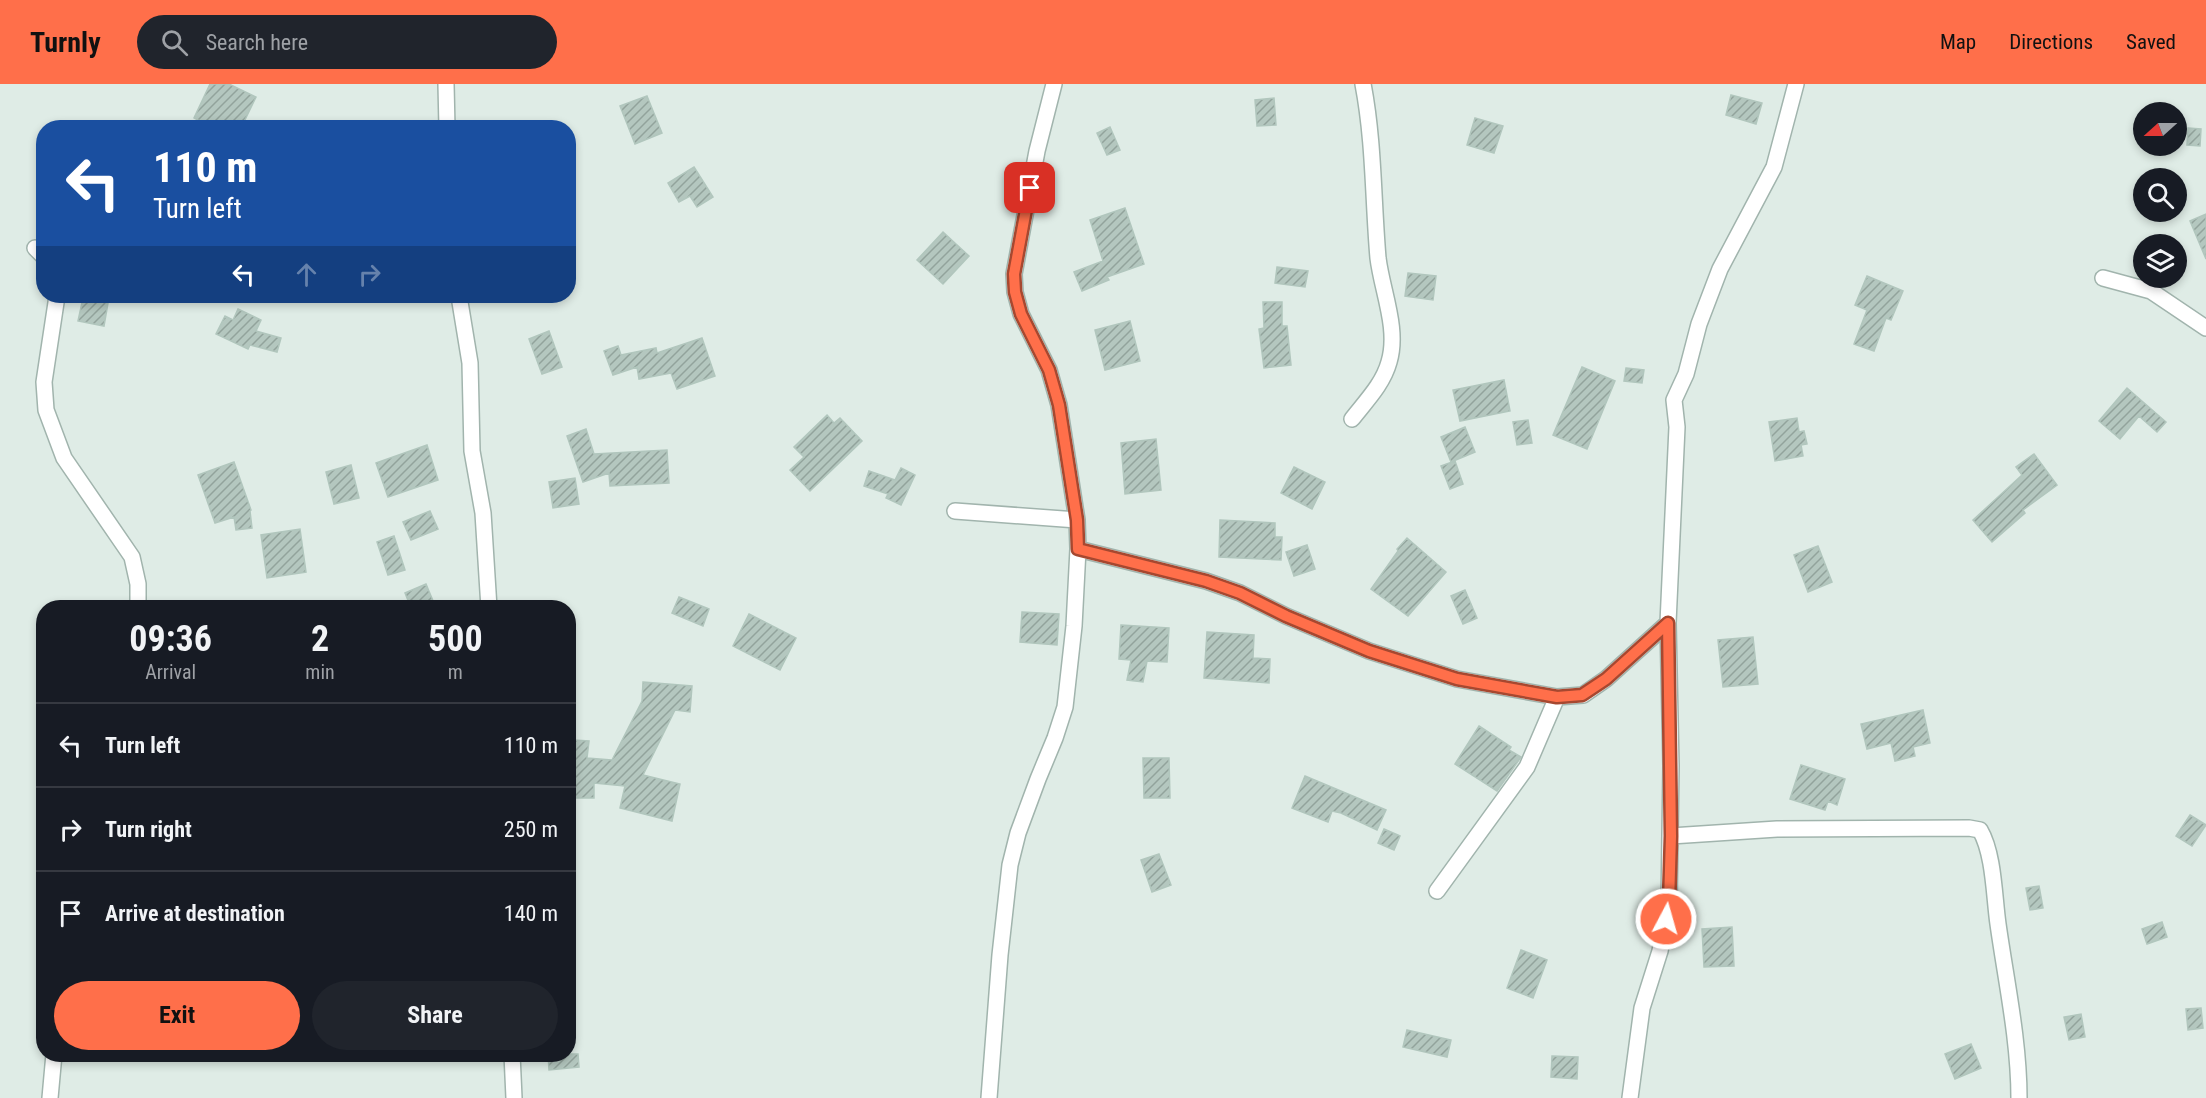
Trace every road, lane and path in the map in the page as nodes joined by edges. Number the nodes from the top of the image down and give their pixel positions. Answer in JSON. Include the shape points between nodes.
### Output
{"nodes":[{"id":1,"x":446,"y":84,"type":"edge"},
{"id":2,"x":1054,"y":84,"type":"edge"},
{"id":3,"x":1363,"y":84,"type":"edge"},
{"id":4,"x":1796,"y":84,"type":"edge"},
{"id":5,"x":447,"y":120,"type":"edge"},
{"id":6,"x":2103,"y":278,"type":"dead end"},
{"id":7,"x":56,"y":303,"type":"edge"},
{"id":8,"x":460,"y":303,"type":"edge"},
{"id":9,"x":2206,"y":328,"type":"edge"},
{"id":10,"x":1352,"y":419,"type":"dead end"},
{"id":11,"x":955,"y":511,"type":"dead end"},
{"id":12,"x":1077,"y":520,"type":"junction"},
{"id":13,"x":1078,"y":549,"type":"junction"},
{"id":14,"x":138,"y":600,"type":"edge"},
{"id":15,"x":488,"y":600,"type":"edge"},
{"id":16,"x":1668,"y":623,"type":"junction"},
{"id":17,"x":1557,"y":697,"type":"junction"},
{"id":18,"x":1671,"y":836,"type":"junction"},
{"id":19,"x":1437,"y":891,"type":"dead end"},
{"id":20,"x":53,"y":1062,"type":"edge"},
{"id":21,"x":512,"y":1062,"type":"edge"},
{"id":22,"x":50,"y":1098,"type":"edge"},
{"id":23,"x":513,"y":1098,"type":"edge"},
{"id":24,"x":989,"y":1098,"type":"edge"},
{"id":25,"x":1630,"y":1098,"type":"edge"},
{"id":26,"x":2019,"y":1098,"type":"edge"}],
"edges":[{"from":1,"to":5,"type":"street"},
{"from":2,"to":12,"type":"street","via":[[1014,274],[1021,314],[1049,370],[1059,405]]},
{"from":3,"to":10,"type":"street","via":[[1372,152],[1378,260],[1392,335],[1390,360],[1383,379]]},
{"from":4,"to":16,"type":"street","via":[[1774,166],[1720,269],[1674,400],[1677,427]]},
{"from":6,"to":9,"type":"street","via":[[2151,291]]},
{"from":7,"to":14,"type":"street","via":[[44,382],[46,410],[64,458],[132,557]]},
{"from":8,"to":15,"type":"street","via":[[470,363],[472,451],[483,513]]},
{"from":11,"to":12,"type":"street"},
{"from":12,"to":13,"type":"street"},
{"from":13,"to":17,"type":"street","via":[[1206,581],[1369,651],[1457,679]]},
{"from":13,"to":24,"type":"street","via":[[1065,707],[1010,865]]},
{"from":16,"to":17,"type":"street","via":[[1598,685],[1582,695]]},
{"from":16,"to":18,"type":"street"},
{"from":17,"to":19,"type":"street","via":[[1527,767]]},
{"from":18,"to":25,"type":"street","via":[[1669,903],[1660,951],[1642,1008]]},
{"from":18,"to":26,"type":"street","via":[[1777,829],[1980,830],[1986,841]]},
{"from":20,"to":22,"type":"street"},
{"from":21,"to":23,"type":"street"}]}
